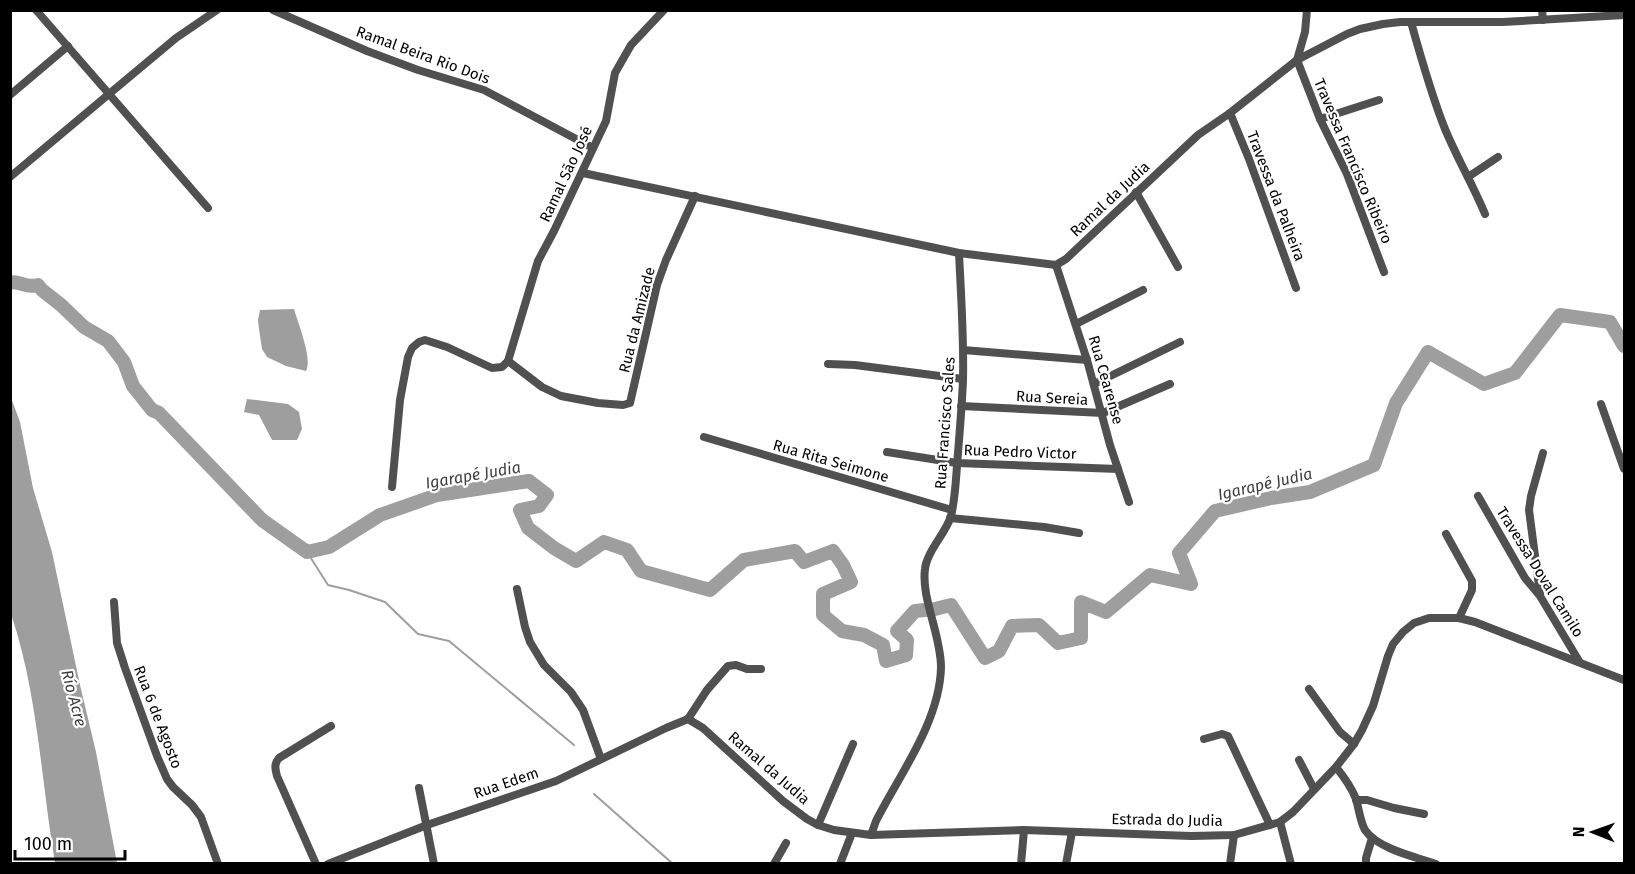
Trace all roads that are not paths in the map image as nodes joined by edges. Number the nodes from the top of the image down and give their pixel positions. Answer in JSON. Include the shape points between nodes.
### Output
{"nodes":[{"id":1,"x":36,"y":10,"type":"edge"},
{"id":2,"x":217,"y":10,"type":"edge"},
{"id":3,"x":273,"y":10,"type":"edge"},
{"id":4,"x":664,"y":10,"type":"edge"},
{"id":5,"x":1307,"y":10,"type":"edge"},
{"id":6,"x":1542,"y":10,"type":"edge"},
{"id":7,"x":1624,"y":15,"type":"edge"},
{"id":8,"x":1543,"y":20,"type":"junction"},
{"id":9,"x":1412,"y":22,"type":"junction"},
{"id":10,"x":68,"y":46,"type":"junction"},
{"id":11,"x":1297,"y":60,"type":"junction"},
{"id":12,"x":110,"y":94,"type":"junction"},
{"id":13,"x":10,"y":95,"type":"edge"},
{"id":14,"x":1379,"y":100,"type":"dead end"},
{"id":15,"x":1230,"y":113,"type":"junction"},
{"id":16,"x":1320,"y":119,"type":"junction"},
{"id":17,"x":593,"y":148,"type":"junction"},
{"id":18,"x":1498,"y":157,"type":"dead end"},
{"id":19,"x":583,"y":173,"type":"junction"},
{"id":20,"x":10,"y":177,"type":"edge"},
{"id":21,"x":1468,"y":177,"type":"junction"},
{"id":22,"x":1136,"y":192,"type":"junction"},
{"id":23,"x":695,"y":196,"type":"junction"},
{"id":24,"x":208,"y":208,"type":"dead end"},
{"id":25,"x":1485,"y":214,"type":"dead end"},
{"id":26,"x":959,"y":253,"type":"junction"},
{"id":27,"x":1056,"y":265,"type":"junction"},
{"id":28,"x":1178,"y":267,"type":"dead end"},
{"id":29,"x":1384,"y":272,"type":"dead end"},
{"id":30,"x":1296,"y":288,"type":"dead end"},
{"id":31,"x":1143,"y":290,"type":"dead end"},
{"id":32,"x":1076,"y":324,"type":"junction"},
{"id":33,"x":1180,"y":342,"type":"dead end"},
{"id":34,"x":963,"y":350,"type":"junction"},
{"id":35,"x":1087,"y":360,"type":"junction"},
{"id":36,"x":508,"y":361,"type":"junction"},
{"id":37,"x":828,"y":364,"type":"dead end"},
{"id":38,"x":963,"y":379,"type":"junction"},
{"id":39,"x":1094,"y":384,"type":"junction"},
{"id":40,"x":1170,"y":384,"type":"dead end"},
{"id":41,"x":1601,"y":404,"type":"dead end"},
{"id":42,"x":961,"y":406,"type":"junction"},
{"id":43,"x":1103,"y":413,"type":"junction"},
{"id":44,"x":704,"y":437,"type":"dead end"},
{"id":45,"x":886,"y":453,"type":"dead end"},
{"id":46,"x":1543,"y":453,"type":"dead end"},
{"id":47,"x":957,"y":463,"type":"junction"},
{"id":48,"x":1118,"y":469,"type":"junction"},
{"id":49,"x":1624,"y":469,"type":"edge"},
{"id":50,"x":392,"y":487,"type":"dead end"},
{"id":51,"x":1478,"y":496,"type":"dead end"},
{"id":52,"x":1129,"y":502,"type":"dead end"},
{"id":53,"x":951,"y":514,"type":"junction"},
{"id":54,"x":1079,"y":533,"type":"dead end"},
{"id":55,"x":1446,"y":534,"type":"dead end"},
{"id":56,"x":517,"y":589,"type":"dead end"},
{"id":57,"x":1540,"y":596,"type":"junction"},
{"id":58,"x":114,"y":602,"type":"dead end"},
{"id":59,"x":1459,"y":618,"type":"junction"},
{"id":60,"x":1579,"y":661,"type":"junction"},
{"id":61,"x":761,"y":669,"type":"dead end"},
{"id":62,"x":1624,"y":680,"type":"edge"},
{"id":63,"x":1309,"y":689,"type":"dead end"},
{"id":64,"x":688,"y":719,"type":"junction"},
{"id":65,"x":331,"y":726,"type":"dead end"},
{"id":66,"x":1204,"y":739,"type":"dead end"},
{"id":67,"x":853,"y":744,"type":"dead end"},
{"id":68,"x":1354,"y":744,"type":"junction"},
{"id":69,"x":601,"y":759,"type":"junction"},
{"id":70,"x":1299,"y":760,"type":"dead end"},
{"id":71,"x":1336,"y":767,"type":"junction"},
{"id":72,"x":419,"y":788,"type":"dead end"},
{"id":73,"x":1314,"y":789,"type":"junction"},
{"id":74,"x":1356,"y":800,"type":"junction"},
{"id":75,"x":1424,"y":813,"type":"dead end"},
{"id":76,"x":1280,"y":822,"type":"junction"},
{"id":77,"x":427,"y":825,"type":"junction"},
{"id":78,"x":818,"y":825,"type":"junction"},
{"id":79,"x":1270,"y":825,"type":"junction"},
{"id":80,"x":1024,"y":831,"type":"junction"},
{"id":81,"x":1072,"y":832,"type":"junction"},
{"id":82,"x":852,"y":833,"type":"junction"},
{"id":83,"x":1234,"y":834,"type":"junction"},
{"id":84,"x":871,"y":835,"type":"junction"},
{"id":85,"x":1372,"y":838,"type":"junction"},
{"id":86,"x":786,"y":843,"type":"dead end"},
{"id":87,"x":1412,"y":861,"type":"edge"},
{"id":88,"x":218,"y":864,"type":"edge"},
{"id":89,"x":316,"y":864,"type":"edge"},
{"id":90,"x":328,"y":864,"type":"edge"},
{"id":91,"x":434,"y":864,"type":"edge"},
{"id":92,"x":774,"y":864,"type":"edge"},
{"id":93,"x":840,"y":864,"type":"edge"},
{"id":94,"x":1021,"y":864,"type":"edge"},
{"id":95,"x":1066,"y":864,"type":"edge"},
{"id":96,"x":1230,"y":864,"type":"edge"},
{"id":97,"x":1291,"y":864,"type":"edge"},
{"id":98,"x":1366,"y":864,"type":"edge"},
{"id":99,"x":1436,"y":864,"type":"edge"}],
"edges":[{"from":1,"to":10,"type":"street"},
{"from":2,"to":12,"type":"street","via":[[176,38]]},
{"from":3,"to":17,"type":"street","name":"Ramal Beira Rio Dois","via":[[418,70],[484,90]]},
{"from":4,"to":17,"type":"street","name":"Ramal São José","via":[[631,45],[615,73],[606,121]]},
{"from":5,"to":11,"type":"street"},
{"from":6,"to":8,"type":"street"},
{"from":7,"to":8,"type":"street","name":"Ramal da Judia"},
{"from":8,"to":9,"type":"street","name":"Ramal da Judia"},
{"from":9,"to":11,"type":"street","name":"Ramal da Judia","via":[[1360,29]]},
{"from":9,"to":21,"type":"street","via":[[1435,102]]},
{"from":10,"to":12,"type":"street"},
{"from":10,"to":13,"type":"street"},
{"from":11,"to":15,"type":"street","name":"Ramal da Judia"},
{"from":11,"to":16,"type":"street","name":"Travessa Francisco Ribeiro"},
{"from":12,"to":20,"type":"street"},
{"from":12,"to":24,"type":"street"},
{"from":14,"to":16,"type":"street"},
{"from":15,"to":22,"type":"street","name":"Ramal da Judia","via":[[1198,135]]},
{"from":15,"to":30,"type":"street","name":"Travessa da Palheira"},
{"from":16,"to":29,"type":"street","name":"Travessa Francisco Ribeiro","via":[[1347,174]]},
{"from":17,"to":19,"type":"street","name":"Ramal São José"},
{"from":18,"to":21,"type":"street"},
{"from":19,"to":23,"type":"street"},
{"from":19,"to":36,"type":"street","name":"Ramal São José","via":[[538,261]]},
{"from":21,"to":25,"type":"street"},
{"from":22,"to":27,"type":"street","name":"Ramal da Judia"},
{"from":22,"to":28,"type":"street"},
{"from":23,"to":26,"type":"street"},
{"from":23,"to":36,"type":"street","name":"Rua da Amizade","via":[[657,285],[627,405],[561,396]]},
{"from":26,"to":27,"type":"street"},
{"from":26,"to":34,"type":"street","name":"Rua Francisco Sales"},
{"from":27,"to":32,"type":"street","name":"Rua Cearense"},
{"from":31,"to":32,"type":"street"},
{"from":32,"to":35,"type":"street","name":"Rua Cearense"},
{"from":33,"to":39,"type":"street"},
{"from":34,"to":35,"type":"street"},
{"from":34,"to":38,"type":"street","name":"Rua Francisco Sales"},
{"from":35,"to":39,"type":"street","name":"Rua Cearense"},
{"from":36,"to":50,"type":"street","via":[[502,367],[492,368],[425,340],[412,348],[400,400]]},
{"from":37,"to":38,"type":"street"},
{"from":38,"to":42,"type":"street","name":"Rua Francisco Sales"},
{"from":39,"to":43,"type":"street","name":"Rua Cearense"},
{"from":40,"to":43,"type":"street","name":"Rua Sereia"},
{"from":41,"to":49,"type":"street"},
{"from":42,"to":43,"type":"street","name":"Rua Sereia"},
{"from":42,"to":47,"type":"street","name":"Rua Francisco Sales"},
{"from":43,"to":48,"type":"street","name":"Rua Cearense"},
{"from":44,"to":53,"type":"street","name":"Rua Rita Seimone"},
{"from":45,"to":47,"type":"street","name":"Rua Pedro Victor"},
{"from":46,"to":57,"type":"street","via":[[1529,510]]},
{"from":47,"to":48,"type":"street","name":"Rua Pedro Victor"},
{"from":47,"to":53,"type":"street","name":"Rua Francisco Sales"},
{"from":48,"to":52,"type":"street","name":"Rua Cearense"},
{"from":51,"to":57,"type":"street","name":"Travessa Doval Camilo","via":[[1525,578]]},
{"from":53,"to":54,"type":"street"},
{"from":53,"to":84,"type":"street","name":"Rua Francisco Sales","via":[[925,572],[941,668],[934,705]]},
{"from":55,"to":59,"type":"street","via":[[1472,581]]},
{"from":56,"to":69,"type":"street","via":[[530,642],[544,665],[583,710]]},
{"from":57,"to":60,"type":"street","name":"Travessa Doval Camilo"},
{"from":58,"to":88,"type":"street","name":"Rua 6 de Agosto","via":[[117,643],[157,756],[167,779],[201,817]]},
{"from":59,"to":60,"type":"street","name":"Estrada do Judia"},
{"from":59,"to":68,"type":"street","name":"Estrada do Judia","via":[[1429,618],[1414,623],[1393,644],[1373,706]]},
{"from":60,"to":62,"type":"street","name":"Estrada do Judia"},
{"from":61,"to":64,"type":"street","via":[[728,666]]},
{"from":63,"to":68,"type":"street","via":[[1340,732]]},
{"from":64,"to":69,"type":"street","name":"Rua Edem"},
{"from":64,"to":78,"type":"street","name":"Ramal da Judia","via":[[715,738],[783,801]]},
{"from":65,"to":89,"type":"street","via":[[275,763],[277,776]]},
{"from":66,"to":79,"type":"street","via":[[1228,736]]},
{"from":67,"to":78,"type":"street"},
{"from":68,"to":71,"type":"street","name":"Estrada do Judia"},
{"from":69,"to":77,"type":"street","name":"Rua Edem","via":[[556,781]]},
{"from":70,"to":73,"type":"street"},
{"from":71,"to":73,"type":"street","name":"Estrada do Judia"},
{"from":71,"to":74,"type":"street"},
{"from":72,"to":77,"type":"street"},
{"from":73,"to":76,"type":"street","name":"Estrada do Judia"},
{"from":74,"to":75,"type":"street"},
{"from":74,"to":85,"type":"street"},
{"from":76,"to":79,"type":"street","name":"Estrada do Judia"},
{"from":76,"to":97,"type":"street"},
{"from":77,"to":90,"type":"street","name":"Rua Edem"},
{"from":77,"to":91,"type":"street"},
{"from":78,"to":82,"type":"street","name":"Ramal da Judia"},
{"from":79,"to":83,"type":"street","name":"Estrada do Judia"},
{"from":80,"to":81,"type":"street","name":"Estrada do Judia"},
{"from":80,"to":84,"type":"street","name":"Estrada do Judia"},
{"from":80,"to":94,"type":"street"},
{"from":81,"to":83,"type":"street","name":"Estrada do Judia"},
{"from":81,"to":95,"type":"street"},
{"from":82,"to":84,"type":"street","name":"Ramal da Judia"},
{"from":82,"to":93,"type":"street"},
{"from":83,"to":96,"type":"street"},
{"from":85,"to":87,"type":"street"},
{"from":85,"to":98,"type":"street"},
{"from":86,"to":92,"type":"street"},
{"from":87,"to":99,"type":"street"}]}
